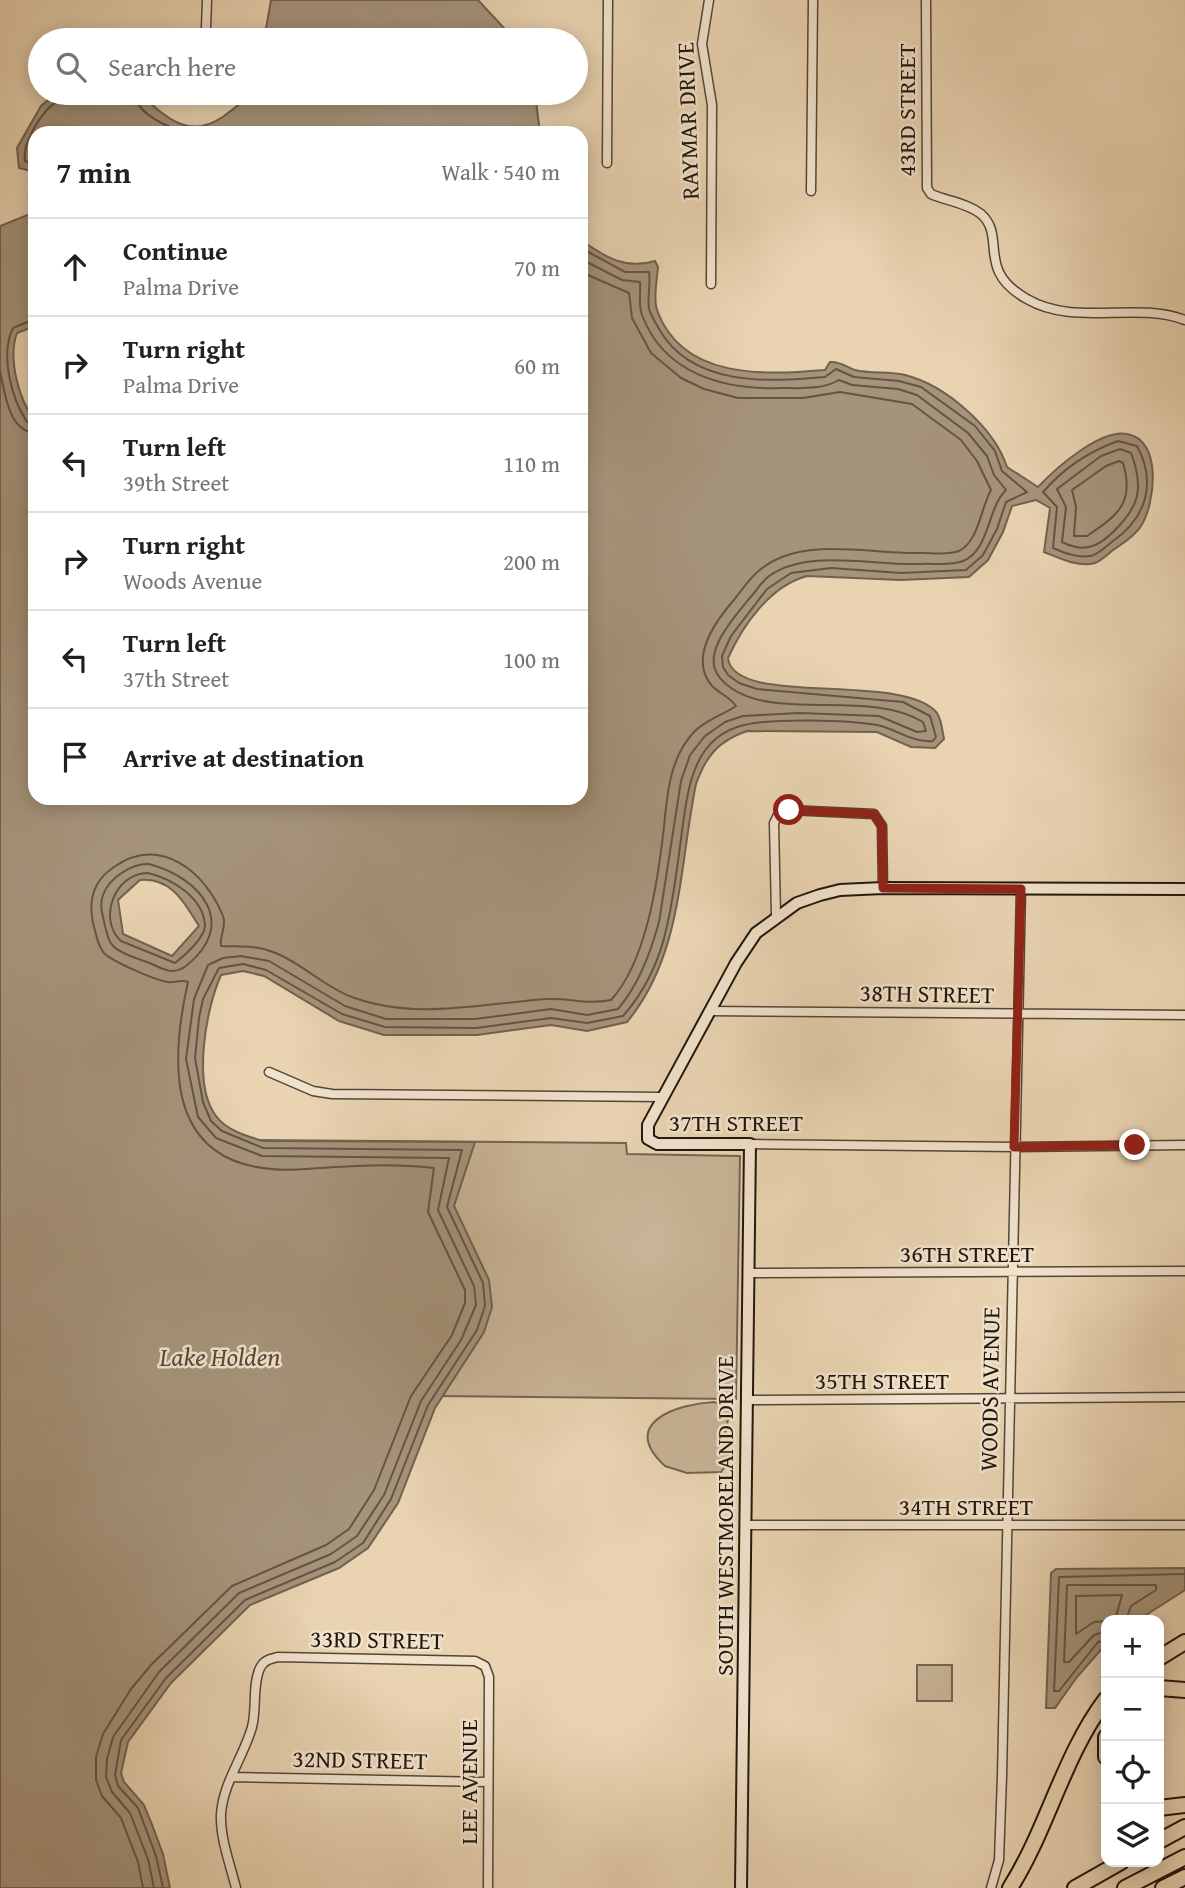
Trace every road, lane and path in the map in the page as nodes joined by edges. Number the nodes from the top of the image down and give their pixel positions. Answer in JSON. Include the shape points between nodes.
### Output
{"nodes":[{"id":1,"x":207,"y":0,"type":"edge"},
{"id":2,"x":608,"y":0,"type":"edge"},
{"id":3,"x":709,"y":0,"type":"edge"},
{"id":4,"x":813,"y":0,"type":"edge"},
{"id":5,"x":926,"y":0,"type":"edge"},
{"id":6,"x":206,"y":28,"type":"dead end"},
{"id":7,"x":607,"y":163,"type":"dead end"},
{"id":8,"x":811,"y":191,"type":"dead end"},
{"id":9,"x":711,"y":284,"type":"dead end"},
{"id":10,"x":1185,"y":320,"type":"edge"},
{"id":11,"x":883,"y":888,"type":"junction"},
{"id":12,"x":1021,"y":889,"type":"junction"},
{"id":13,"x":1185,"y":889,"type":"edge"},
{"id":14,"x":776,"y":916,"type":"junction"},
{"id":15,"x":710,"y":1011,"type":"junction"},
{"id":16,"x":1017,"y":1014,"type":"junction"},
{"id":17,"x":1185,"y":1015,"type":"edge"},
{"id":18,"x":269,"y":1072,"type":"dead end"},
{"id":19,"x":662,"y":1097,"type":"junction"},
{"id":20,"x":750,"y":1144,"type":"junction"},
{"id":21,"x":1185,"y":1144,"type":"edge"},
{"id":22,"x":1014,"y":1147,"type":"junction"},
{"id":23,"x":1185,"y":1271,"type":"edge"},
{"id":24,"x":748,"y":1273,"type":"junction"},
{"id":25,"x":1011,"y":1273,"type":"junction"},
{"id":26,"x":1185,"y":1398,"type":"edge"},
{"id":27,"x":747,"y":1400,"type":"junction"},
{"id":28,"x":1011,"y":1401,"type":"junction"},
{"id":29,"x":747,"y":1525,"type":"junction"},
{"id":30,"x":1185,"y":1525,"type":"edge"},
{"id":31,"x":1007,"y":1527,"type":"junction"},
{"id":32,"x":1185,"y":1642,"type":"edge"},
{"id":33,"x":1164,"y":1655,"type":"edge"},
{"id":34,"x":489,"y":1677,"type":"joint"},
{"id":35,"x":1164,"y":1688,"type":"edge"},
{"id":36,"x":1185,"y":1690,"type":"edge"},
{"id":37,"x":1101,"y":1707,"type":"edge"},
{"id":38,"x":232,"y":1777,"type":"junction"},
{"id":39,"x":487,"y":1782,"type":"junction"},
{"id":40,"x":1185,"y":1805,"type":"edge"},
{"id":41,"x":1164,"y":1807,"type":"edge"},
{"id":42,"x":1185,"y":1827,"type":"edge"},
{"id":43,"x":1185,"y":1833,"type":"edge"},
{"id":44,"x":1164,"y":1839,"type":"edge"},
{"id":45,"x":1164,"y":1840,"type":"edge"},
{"id":46,"x":1185,"y":1857,"type":"edge"},
{"id":47,"x":1112,"y":1867,"type":"edge"},
{"id":48,"x":1185,"y":1877,"type":"edge"},
{"id":49,"x":236,"y":1888,"type":"edge"},
{"id":50,"x":488,"y":1888,"type":"edge"},
{"id":51,"x":741,"y":1888,"type":"edge"},
{"id":52,"x":991,"y":1888,"type":"edge"},
{"id":53,"x":1010,"y":1888,"type":"edge"},
{"id":54,"x":1075,"y":1888,"type":"edge"},
{"id":55,"x":1125,"y":1888,"type":"edge"},
{"id":56,"x":1163,"y":1888,"type":"edge"}],
"edges":[{"from":1,"to":6,"type":"street"},
{"from":2,"to":7,"type":"street"},
{"from":3,"to":9,"type":"street","name":"RAYMAR DRIVE","via":[[702,44],[712,106]]},
{"from":4,"to":8,"type":"street"},
{"from":5,"to":10,"type":"street","name":"43RD STREET","via":[[927,188],[931,194],[980,213],[989,223],[1000,278],[1027,300],[1052,309],[1153,311]]},
{"from":11,"to":12,"type":"street"},
{"from":11,"to":14,"type":"street","via":[[839,890]]},
{"from":11,"to":14,"type":"street","via":[[882,826],[874,814],[789,810],[778,815],[774,824]]},
{"from":12,"to":13,"type":"street"},
{"from":12,"to":16,"type":"street","name":"WOODS AVENUE"},
{"from":14,"to":15,"type":"street","via":[[757,933]]},
{"from":15,"to":16,"type":"street","name":"38TH STREET"},
{"from":15,"to":19,"type":"street"},
{"from":16,"to":17,"type":"street","name":"38TH STREET"},
{"from":16,"to":22,"type":"street","name":"WOODS AVENUE"},
{"from":18,"to":19,"type":"street","name":"37TH STREET","via":[[332,1094]]},
{"from":19,"to":20,"type":"street","name":"37TH STREET","via":[[646,1129],[652,1142]]},
{"from":20,"to":22,"type":"street","name":"37TH STREET"},
{"from":20,"to":24,"type":"street","name":"SOUTH WESTMORELAND DRIVE"},
{"from":21,"to":22,"type":"street","name":"37TH STREET"},
{"from":22,"to":25,"type":"street","name":"WOODS AVENUE"},
{"from":23,"to":25,"type":"street","name":"36TH STREET"},
{"from":24,"to":25,"type":"street","name":"36TH STREET"},
{"from":24,"to":27,"type":"street","name":"SOUTH WESTMORELAND DRIVE"},
{"from":25,"to":28,"type":"street","name":"WOODS AVENUE"},
{"from":26,"to":28,"type":"street","name":"35TH STREET"},
{"from":27,"to":28,"type":"street","name":"35TH STREET"},
{"from":27,"to":29,"type":"street","name":"SOUTH WESTMORELAND DRIVE"},
{"from":28,"to":31,"type":"street","name":"WOODS AVENUE"},
{"from":29,"to":31,"type":"street","name":"34TH STREET"},
{"from":29,"to":51,"type":"street","name":"SOUTH WESTMORELAND DRIVE"},
{"from":30,"to":31,"type":"street","name":"34TH STREET"},
{"from":31,"to":52,"type":"street","name":"WOODS AVENUE","via":[[999,1860]]},
{"from":32,"to":33,"type":"highway"},
{"from":34,"to":38,"type":"street","name":"33RD STREET","via":[[485,1666],[475,1661],[266,1660],[260,1669],[253,1723]]},
{"from":34,"to":39,"type":"street","name":"LEE AVENUE"},
{"from":35,"to":36,"type":"highway"},
{"from":37,"to":53,"type":"highway","via":[[1076,1745],[1039,1837]]},
{"from":38,"to":39,"type":"street","name":"32ND STREET"},
{"from":38,"to":49,"type":"street","via":[[225,1791],[221,1827]]},
{"from":39,"to":50,"type":"street","name":"LEE AVENUE"},
{"from":40,"to":41,"type":"highway"},
{"from":42,"to":44,"type":"highway"},
{"from":43,"to":45,"type":"highway"},
{"from":46,"to":55,"type":"highway"},
{"from":47,"to":54,"type":"highway"},
{"from":48,"to":56,"type":"highway"}]}
